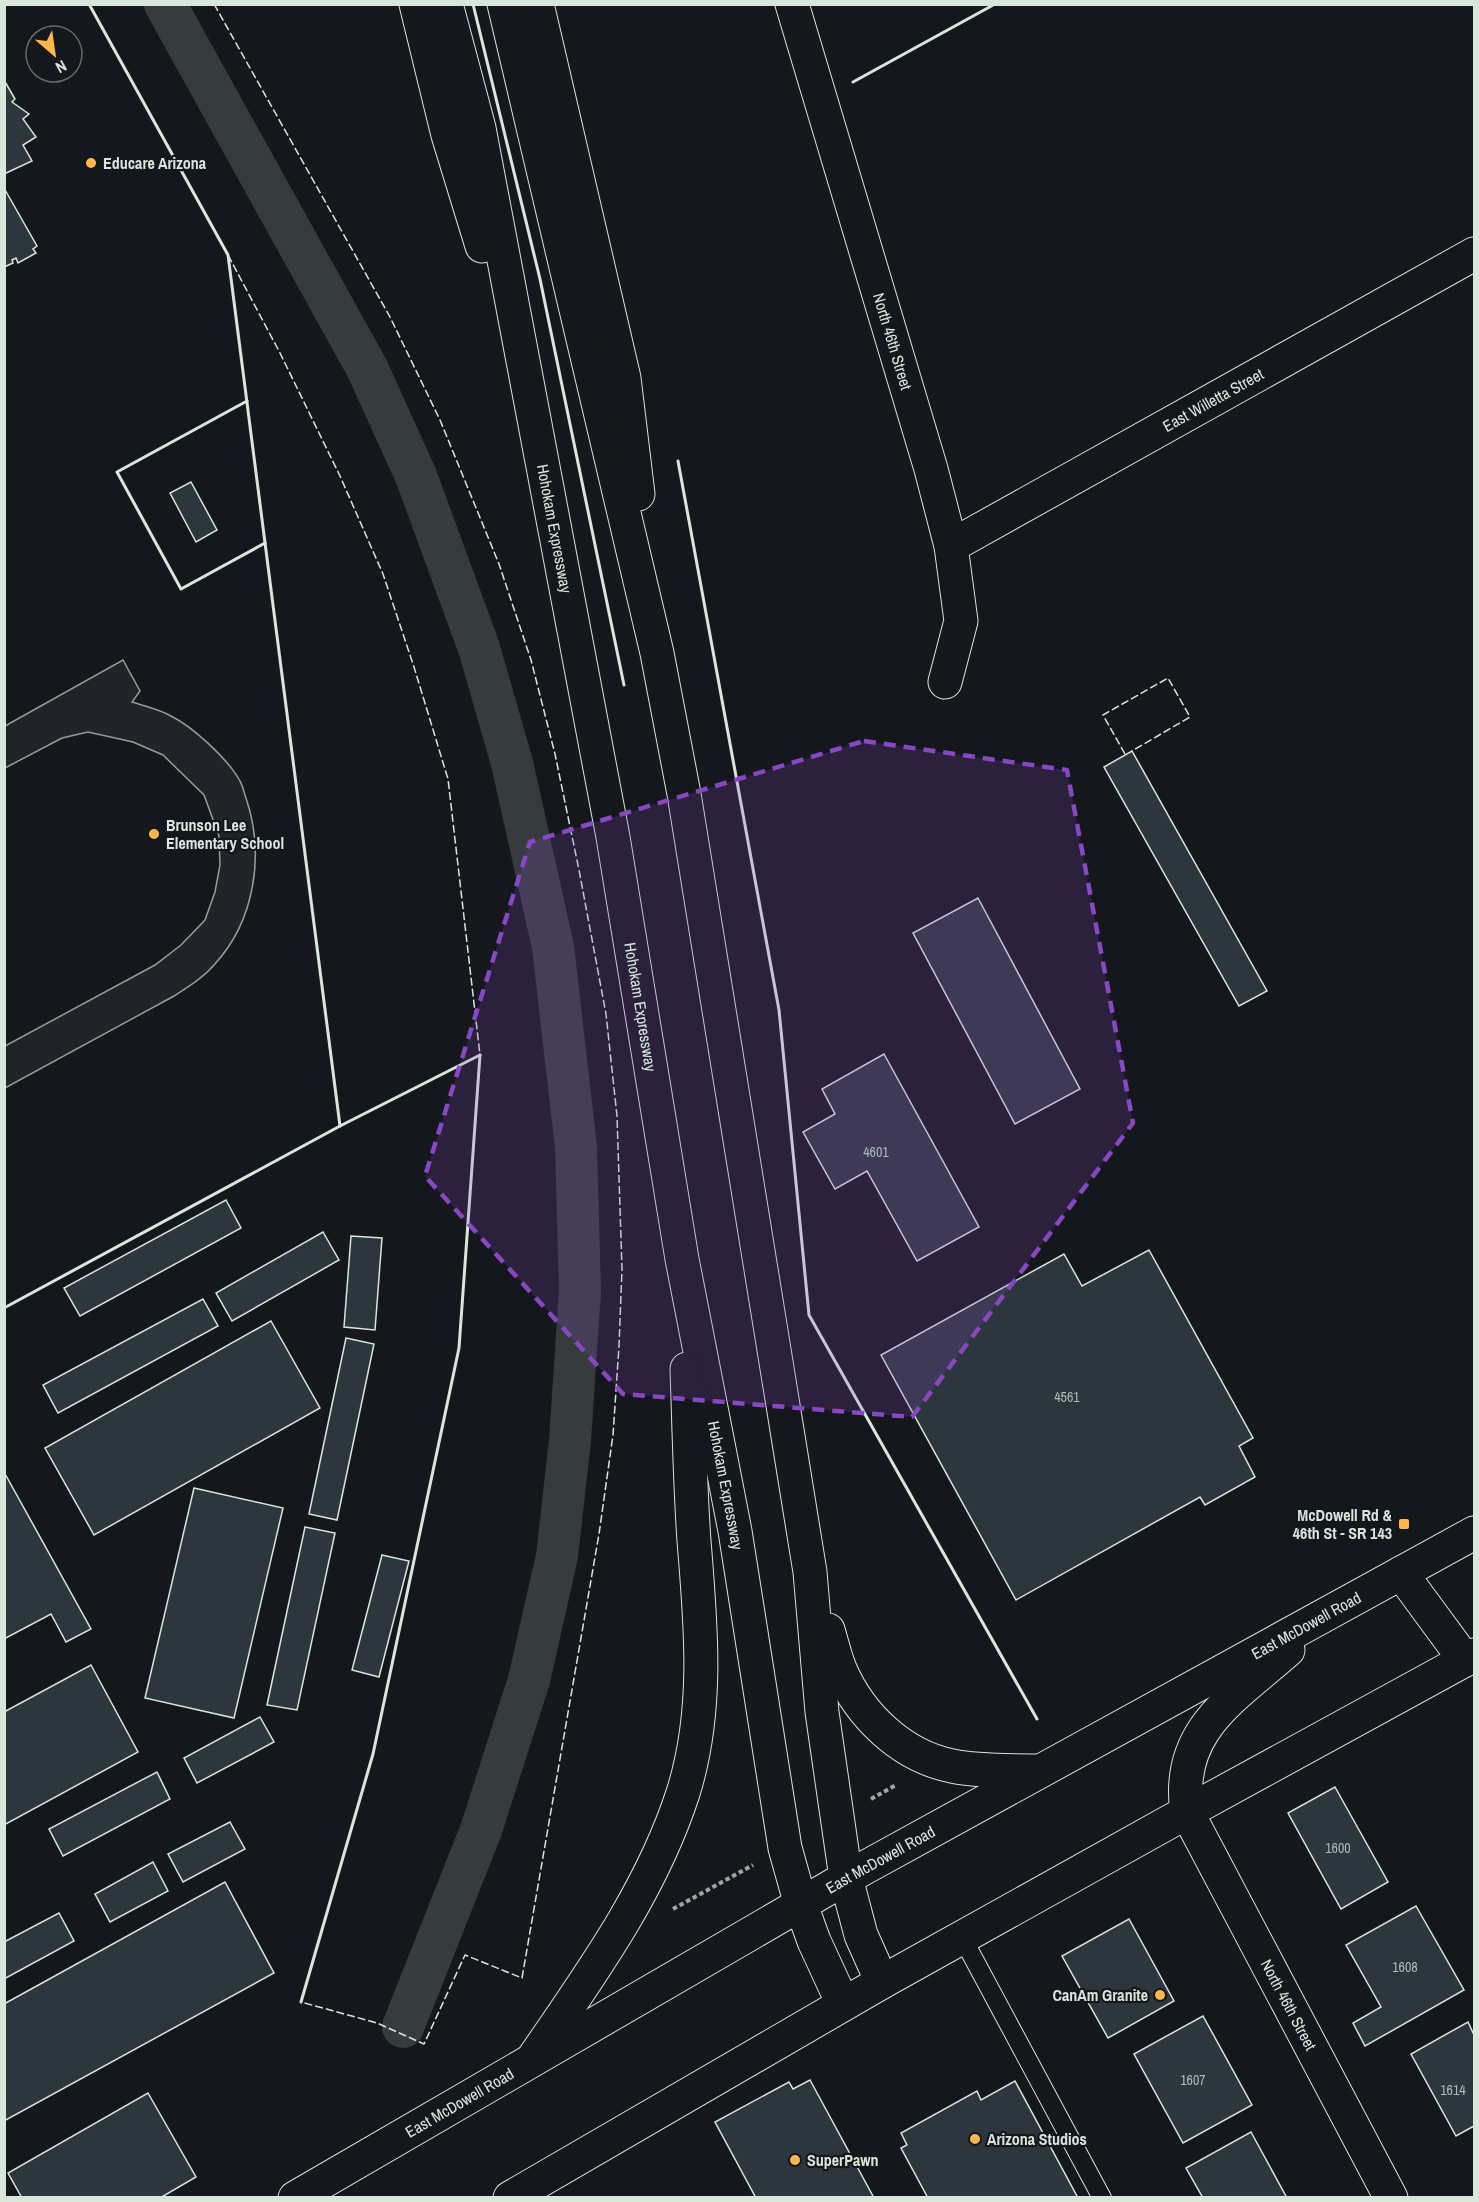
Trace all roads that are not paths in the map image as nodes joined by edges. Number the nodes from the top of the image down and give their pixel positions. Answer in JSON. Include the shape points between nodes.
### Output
{"nodes":[{"id":1,"x":416,"y":4,"type":"edge"},
{"id":2,"x":446,"y":4,"type":"edge"},
{"id":3,"x":504,"y":4,"type":"edge"},
{"id":4,"x":537,"y":4,"type":"edge"},
{"id":5,"x":792,"y":4,"type":"edge"},
{"id":6,"x":1474,"y":254,"type":"edge"},
{"id":7,"x":532,"y":411,"type":"junction"},
{"id":8,"x":951,"y":546,"type":"junction"},
{"id":9,"x":657,"y":654,"type":"junction"},
{"id":10,"x":945,"y":682,"type":"dead end"},
{"id":11,"x":682,"y":1259,"type":"junction"},
{"id":12,"x":1474,"y":1533,"type":"edge"},
{"id":13,"x":810,"y":1572,"type":"junction"},
{"id":14,"x":1401,"y":1574,"type":"junction"},
{"id":15,"x":1332,"y":1611,"type":"junction"},
{"id":16,"x":1470,"y":1658,"type":"edge"},
{"id":17,"x":1040,"y":1771,"type":"junction"},
{"id":18,"x":1186,"y":1812,"type":"junction"},
{"id":19,"x":846,"y":1878,"type":"junction"},
{"id":20,"x":801,"y":1905,"type":"junction"},
{"id":21,"x":962,"y":1937,"type":"junction"},
{"id":22,"x":882,"y":1982,"type":"junction"},
{"id":23,"x":843,"y":2004,"type":"junction"},
{"id":24,"x":532,"y":2060,"type":"junction"},
{"id":25,"x":295,"y":2198,"type":"edge"},
{"id":26,"x":510,"y":2198,"type":"edge"},
{"id":27,"x":1102,"y":2198,"type":"edge"},
{"id":28,"x":1391,"y":2198,"type":"edge"}],
"edges":[{"from":1,"to":7,"type":"main road","via":[[448,135]]},
{"from":2,"to":7,"type":"main road","name":"Hohokam Expressway","via":[[478,128]]},
{"from":3,"to":9,"type":"main road"},
{"from":4,"to":9,"type":"main road","via":[[624,378]]},
{"from":5,"to":8,"type":"main road","name":"North 46th Street"},
{"from":6,"to":8,"type":"main road","name":"East Willetta Street"},
{"from":7,"to":11,"type":"main road","name":"Hohokam Expressway","via":[[613,837]]},
{"from":8,"to":10,"type":"main road","name":"North 46th Street","via":[[961,621]]},
{"from":9,"to":13,"type":"main road","via":[[706,923]]},
{"from":11,"to":20,"type":"main road","name":"Hohokam Expressway","via":[[735,1532],[785,1848]]},
{"from":11,"to":24,"type":"main road","via":[[702,1652],[693,1745],[684,1790],[648,1878],[612,1941]]},
{"from":12,"to":14,"type":"main road","name":"East McDowell Road"},
{"from":13,"to":17,"type":"main road","via":[[840,1670],[870,1715],[894,1740],[913,1753],[952,1767]]},
{"from":13,"to":19,"type":"main road","via":[[822,1712]]},
{"from":14,"to":15,"type":"main road","name":"East McDowell Road"},
{"from":14,"to":16,"type":"main road"},
{"from":15,"to":17,"type":"main road","name":"East McDowell Road"},
{"from":15,"to":18,"type":"main road","via":[[1212,1718],[1192,1750],[1186,1769]]},
{"from":16,"to":18,"type":"main road"},
{"from":17,"to":19,"type":"main road","name":"East McDowell Road"},
{"from":18,"to":21,"type":"main road"},
{"from":18,"to":28,"type":"main road","name":"North 46th Street"},
{"from":19,"to":20,"type":"main road","name":"East McDowell Road"},
{"from":19,"to":22,"type":"main road","via":[[861,1935]]},
{"from":20,"to":23,"type":"main road","name":"Hohokam Expressway"},
{"from":20,"to":24,"type":"main road","name":"East McDowell Road"},
{"from":21,"to":22,"type":"main road"},
{"from":21,"to":27,"type":"lane"},
{"from":22,"to":23,"type":"main road"},
{"from":23,"to":26,"type":"main road"},
{"from":24,"to":25,"type":"main road","name":"East McDowell Road"}]}
